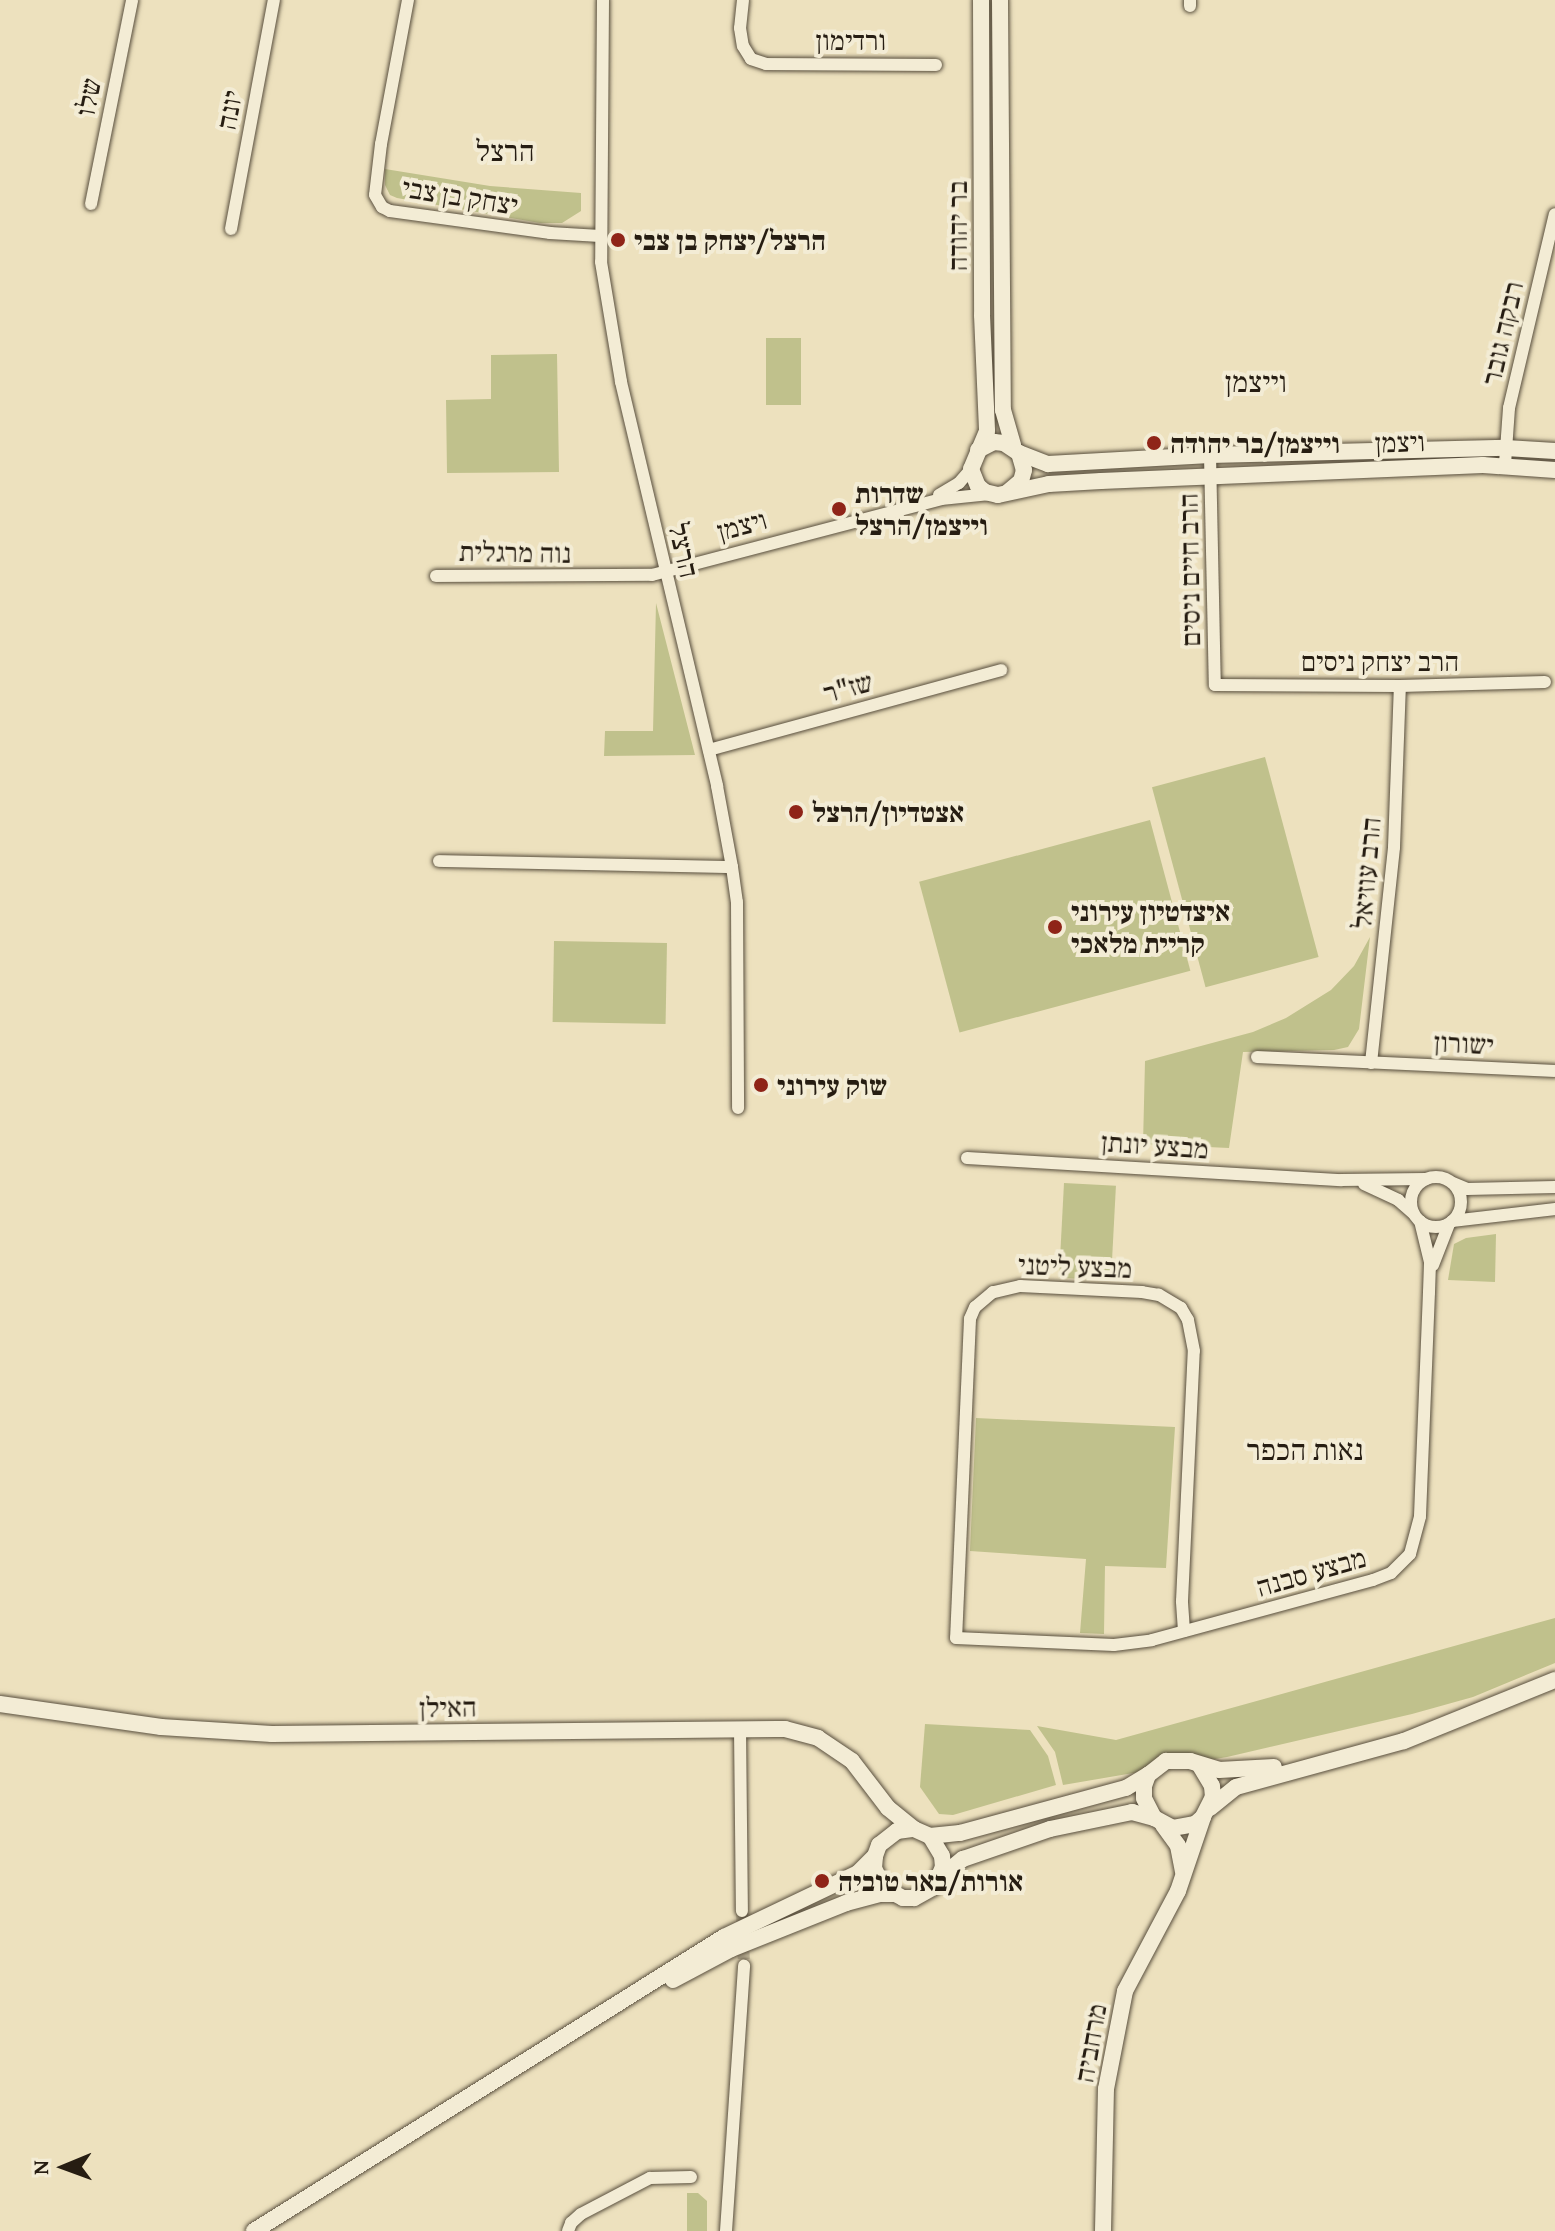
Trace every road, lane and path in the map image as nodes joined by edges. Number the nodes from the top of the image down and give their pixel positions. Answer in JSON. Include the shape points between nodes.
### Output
{"nodes":[{"id":1,"x":132,"y":0,"type":"edge"},
{"id":2,"x":274,"y":0,"type":"edge"},
{"id":3,"x":408,"y":0,"type":"edge"},
{"id":4,"x":603,"y":0,"type":"edge"},
{"id":5,"x":743,"y":0,"type":"edge"},
{"id":6,"x":981,"y":0,"type":"edge"},
{"id":7,"x":1000,"y":0,"type":"edge"},
{"id":8,"x":936,"y":65,"type":"dead end"},
{"id":9,"x":91,"y":204,"type":"dead end"},
{"id":10,"x":1555,"y":214,"type":"edge"},
{"id":11,"x":231,"y":229,"type":"dead end"},
{"id":12,"x":600,"y":236,"type":"junction"},
{"id":13,"x":978,"y":450,"type":"junction"},
{"id":14,"x":1016,"y":450,"type":"junction"},
{"id":15,"x":1555,"y":451,"type":"edge"},
{"id":16,"x":1210,"y":455,"type":"junction"},
{"id":17,"x":1505,"y":456,"type":"junction"},
{"id":18,"x":971,"y":469,"type":"junction"},
{"id":19,"x":1555,"y":470,"type":"edge"},
{"id":20,"x":1211,"y":476,"type":"junction"},
{"id":21,"x":1003,"y":494,"type":"junction"},
{"id":22,"x":926,"y":503,"type":"junction"},
{"id":23,"x":664,"y":573,"type":"junction"},
{"id":24,"x":436,"y":576,"type":"dead end"},
{"id":25,"x":593,"y":577,"type":"joint"},
{"id":26,"x":1001,"y":670,"type":"dead end"},
{"id":27,"x":1545,"y":682,"type":"dead end"},
{"id":28,"x":1215,"y":685,"type":"joint"},
{"id":29,"x":1400,"y":686,"type":"junction"},
{"id":30,"x":709,"y":750,"type":"junction"},
{"id":31,"x":439,"y":861,"type":"dead end"},
{"id":32,"x":732,"y":867,"type":"junction"},
{"id":33,"x":1257,"y":1057,"type":"dead end"},
{"id":34,"x":1371,"y":1063,"type":"junction"},
{"id":35,"x":1555,"y":1071,"type":"edge"},
{"id":36,"x":738,"y":1108,"type":"dead end"},
{"id":37,"x":967,"y":1158,"type":"dead end"},
{"id":38,"x":1426,"y":1179,"type":"junction"},
{"id":39,"x":1341,"y":1180,"type":"junction"},
{"id":40,"x":1453,"y":1183,"type":"junction"},
{"id":41,"x":1555,"y":1187,"type":"edge"},
{"id":42,"x":1555,"y":1209,"type":"edge"},
{"id":43,"x":1418,"y":1218,"type":"junction"},
{"id":44,"x":1450,"y":1222,"type":"junction"},
{"id":45,"x":1429,"y":1292,"type":"junction"},
{"id":46,"x":1184,"y":1631,"type":"junction"},
{"id":47,"x":956,"y":1638,"type":"joint"},
{"id":48,"x":1555,"y":1680,"type":"edge"},
{"id":49,"x":0,"y":1704,"type":"edge"},
{"id":50,"x":740,"y":1728,"type":"junction"},
{"id":51,"x":1327,"y":1760,"type":"junction"},
{"id":52,"x":1200,"y":1766,"type":"junction"},
{"id":53,"x":1148,"y":1775,"type":"junction"},
{"id":54,"x":874,"y":1792,"type":"junction"},
{"id":55,"x":1206,"y":1812,"type":"junction"},
{"id":56,"x":1158,"y":1821,"type":"junction"},
{"id":57,"x":914,"y":1829,"type":"junction"},
{"id":58,"x":930,"y":1836,"type":"junction"},
{"id":59,"x":878,"y":1849,"type":"junction"},
{"id":60,"x":1183,"y":1877,"type":"junction"},
{"id":61,"x":940,"y":1878,"type":"junction"},
{"id":62,"x":893,"y":1894,"type":"junction"},
{"id":63,"x":742,"y":1911,"type":"tunnel mouth"},
{"id":64,"x":744,"y":1966,"type":"tunnel mouth"},
{"id":65,"x":530,"y":2056,"type":"junction"},
{"id":66,"x":691,"y":2177,"type":"dead end"},
{"id":67,"x":254,"y":2231,"type":"edge"},
{"id":68,"x":568,"y":2231,"type":"edge"},
{"id":69,"x":726,"y":2231,"type":"edge"},
{"id":70,"x":1103,"y":2231,"type":"edge"}],
"edges":[{"from":1,"to":9,"type":"street","name":"שלו"},
{"from":2,"to":11,"type":"street","name":"יונה"},
{"from":3,"to":12,"type":"street","name":"יצחק בן צבי","via":[[381,144],[375,195],[382,207]]},
{"from":4,"to":12,"type":"street","name":"הרצל"},
{"from":5,"to":8,"type":"street","name":"ורדימון","via":[[740,28],[751,59],[766,64]]},
{"from":6,"to":13,"type":"street","name":"בר יהודה","via":[[987,431]]},
{"from":7,"to":14,"type":"street","name":"בר יהודה","via":[[1003,410]]},
{"from":10,"to":17,"type":"street","name":"רבקה גובר","via":[[1509,408]]},
{"from":12,"to":23,"type":"street","name":"הרצל","via":[[621,382]]},
{"from":13,"to":14,"type":"street","via":[[994,442]]},
{"from":13,"to":18,"type":"street"},
{"from":14,"to":16,"type":"street","name":"ויצמן","via":[[1048,464]]},
{"from":14,"to":21,"type":"street","via":[[1024,470],[1021,481]]},
{"from":15,"to":17,"type":"street","name":"ויצמן"},
{"from":16,"to":17,"type":"street","name":"ויצמן"},
{"from":16,"to":20,"type":"street","name":"הרב חיים ניסים"},
{"from":17,"to":19,"type":"street","name":"ויצמן"},
{"from":17,"to":20,"type":"street","name":"ויצמן"},
{"from":18,"to":21,"type":"street","via":[[978,486]]},
{"from":18,"to":22,"type":"street","name":"ויצמן"},
{"from":20,"to":21,"type":"street","name":"ויצמן","via":[[1049,484]]},
{"from":20,"to":28,"type":"street","name":"הרב חיים ניסים"},
{"from":21,"to":22,"type":"street","name":"ויצמן","via":[[966,494]]},
{"from":22,"to":23,"type":"street","name":"ויצמן"},
{"from":23,"to":25,"type":"street","name":"ויצמן"},
{"from":23,"to":30,"type":"street","name":"הרצל"},
{"from":24,"to":25,"type":"street","name":"נוה מרגלית"},
{"from":26,"to":30,"type":"street","name":"שז\"ר"},
{"from":27,"to":29,"type":"street","name":"הרב יצחק ניסים"},
{"from":28,"to":29,"type":"street","name":"הרב יצחק ניסים"},
{"from":29,"to":34,"type":"street","name":"הרב עוזיאל","via":[[1394,847]]},
{"from":30,"to":32,"type":"street","name":"הרצל"},
{"from":31,"to":32,"type":"street"},
{"from":32,"to":36,"type":"street","name":"הרצל","via":[[737,902]]},
{"from":33,"to":34,"type":"street","name":"ישורון"},
{"from":34,"to":35,"type":"street","name":"ישורון"},
{"from":37,"to":39,"type":"street","name":"מבצע יונתן"},
{"from":38,"to":39,"type":"street","name":"מבצע יונתן"},
{"from":38,"to":40,"type":"street"},
{"from":38,"to":43,"type":"street","via":[[1412,1194]]},
{"from":39,"to":43,"type":"street","name":"מבצע יונתן","via":[[1385,1192]]},
{"from":40,"to":41,"type":"street","via":[[1467,1189]]},
{"from":40,"to":44,"type":"street","via":[[1461,1205]]},
{"from":42,"to":44,"type":"street"},
{"from":43,"to":44,"type":"street","via":[[1434,1227]]},
{"from":43,"to":45,"type":"street","name":"מבצע סבנה","via":[[1430,1262]]},
{"from":44,"to":45,"type":"street","name":"מבצע סבנה","via":[[1436,1253]]},
{"from":45,"to":46,"type":"street","name":"מבצע סבנה","via":[[1420,1516],[1410,1554],[1391,1573],[1373,1580]]},
{"from":46,"to":47,"type":"street","name":"מבצע סבנה","via":[[1114,1645]]},
{"from":46,"to":47,"type":"street","name":"מבצע ליטני","via":[[1194,1351],[1188,1320],[1170,1299],[1142,1292],[1020,1286],[993,1292],[970,1319]]},
{"from":48,"to":51,"type":"street","via":[[1404,1741]]},
{"from":49,"to":50,"type":"street","name":"האילן","via":[[161,1727],[272,1734]]},
{"from":50,"to":54,"type":"street","name":"האילן","via":[[785,1729],[818,1738],[852,1761]]},
{"from":50,"to":63,"type":"street"},
{"from":51,"to":52,"type":"street","via":[[1239,1771]]},
{"from":51,"to":55,"type":"street","via":[[1236,1787]]},
{"from":52,"to":53,"type":"street","via":[[1166,1761]]},
{"from":52,"to":55,"type":"street","via":[[1212,1786]]},
{"from":53,"to":56,"type":"street","via":[[1144,1798]]},
{"from":53,"to":58,"type":"street","via":[[1102,1795],[983,1828]]},
{"from":54,"to":57,"type":"street","name":"האילן"},
{"from":54,"to":59,"type":"street","name":"האילן","via":[[885,1827]]},
{"from":55,"to":56,"type":"street","via":[[1184,1828]]},
{"from":55,"to":60,"type":"street","name":"מרחביה"},
{"from":56,"to":60,"type":"street","via":[[1178,1846]]},
{"from":56,"to":61,"type":"street","via":[[1122,1813],[1050,1829],[963,1859]]},
{"from":57,"to":58,"type":"street"},
{"from":57,"to":59,"type":"street","via":[[897,1831]]},
{"from":58,"to":61,"type":"street","via":[[942,1856]]},
{"from":59,"to":62,"type":"street","via":[[877,1879]]},
{"from":59,"to":65,"type":"street","via":[[858,1873],[724,1937]]},
{"from":60,"to":70,"type":"street","name":"מרחביה","via":[[1125,1991],[1106,2089]]},
{"from":61,"to":62,"type":"street","via":[[914,1898]]},
{"from":62,"to":65,"type":"street","via":[[846,1903],[731,1949]]},
{"from":64,"to":69,"type":"street"},
{"from":65,"to":67,"type":"street"},
{"from":66,"to":68,"type":"street","via":[[650,2178],[581,2214]]}]}
